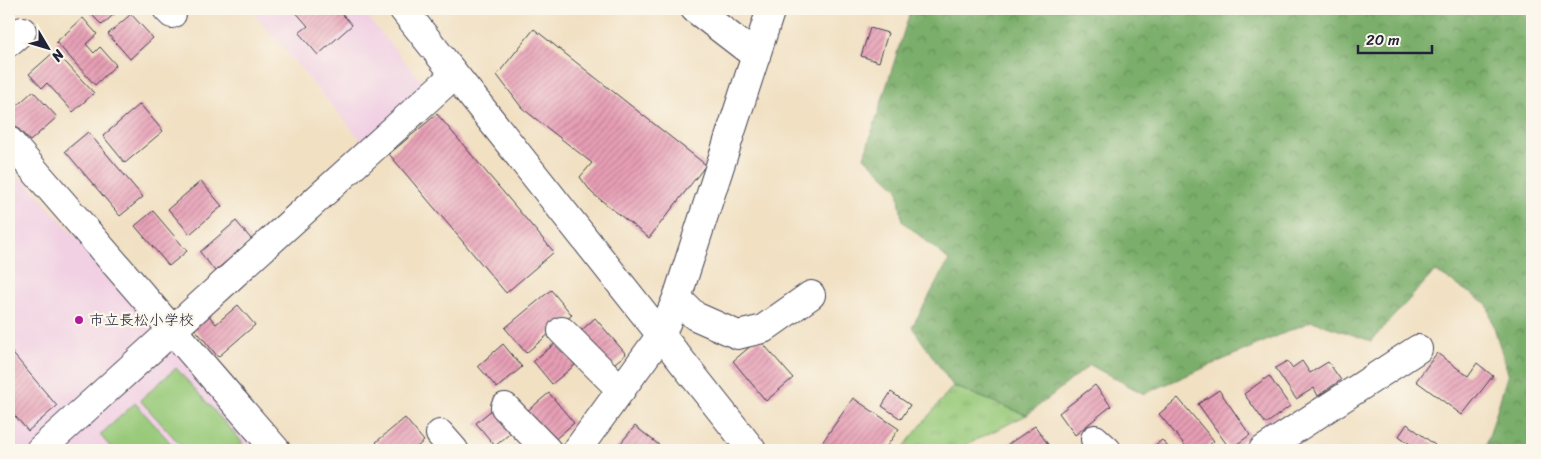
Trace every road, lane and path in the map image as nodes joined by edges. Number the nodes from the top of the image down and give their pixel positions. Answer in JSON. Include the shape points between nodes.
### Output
{"nodes":[{"id":1,"x":403,"y":9,"type":"edge"},
{"id":2,"x":695,"y":9,"type":"edge"},
{"id":3,"x":771,"y":9,"type":"edge"},
{"id":4,"x":756,"y":56,"type":"junction"},
{"id":5,"x":454,"y":75,"type":"junction"},
{"id":6,"x":9,"y":141,"type":"edge"},
{"id":7,"x":811,"y":295,"type":"dead end"},
{"id":8,"x":678,"y":298,"type":"junction"},
{"id":9,"x":172,"y":328,"type":"junction"},
{"id":10,"x":562,"y":331,"type":"dead end"},
{"id":11,"x":661,"y":336,"type":"junction"},
{"id":12,"x":1418,"y":349,"type":"dead end"},
{"id":13,"x":621,"y":390,"type":"junction"},
{"id":14,"x":506,"y":407,"type":"dead end"},
{"id":15,"x":40,"y":450,"type":"edge"},
{"id":16,"x":276,"y":450,"type":"edge"},
{"id":17,"x":547,"y":450,"type":"edge"},
{"id":18,"x":577,"y":450,"type":"edge"},
{"id":19,"x":752,"y":450,"type":"edge"},
{"id":20,"x":1263,"y":450,"type":"edge"}],
"edges":[{"from":1,"to":5,"type":"street"},
{"from":2,"to":4,"type":"street"},
{"from":3,"to":4,"type":"street"},
{"from":4,"to":8,"type":"street"},
{"from":5,"to":9,"type":"street"},
{"from":5,"to":11,"type":"street"},
{"from":6,"to":9,"type":"street"},
{"from":7,"to":8,"type":"street","via":[[763,328],[738,335],[695,316]]},
{"from":8,"to":11,"type":"street"},
{"from":9,"to":15,"type":"street"},
{"from":9,"to":16,"type":"street"},
{"from":10,"to":13,"type":"street"},
{"from":11,"to":13,"type":"street"},
{"from":11,"to":19,"type":"street"},
{"from":12,"to":20,"type":"street"},
{"from":13,"to":18,"type":"street"},
{"from":14,"to":17,"type":"street"}]}
